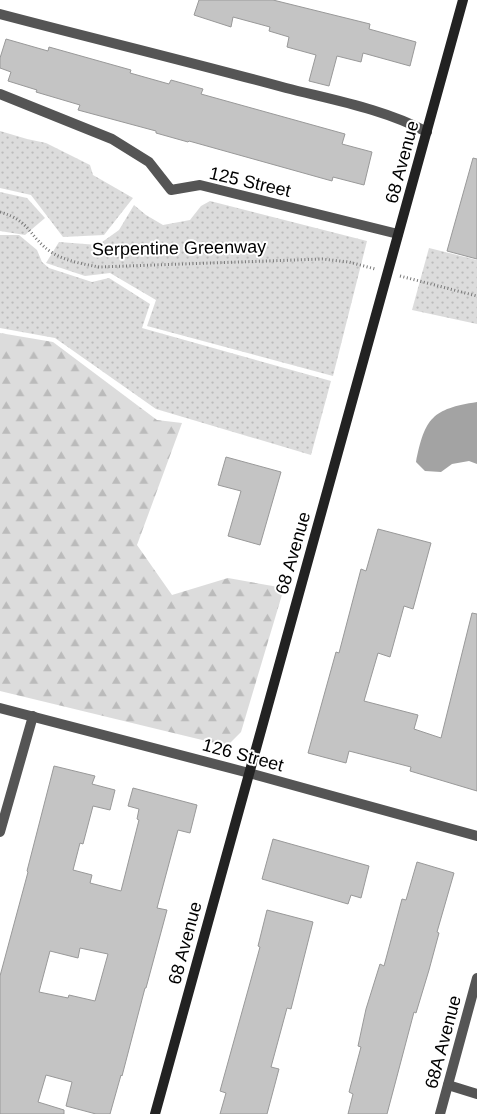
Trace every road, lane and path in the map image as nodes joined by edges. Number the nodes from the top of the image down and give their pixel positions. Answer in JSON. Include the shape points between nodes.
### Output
{"nodes":[{"id":1,"x":464,"y":0,"type":"edge"},
{"id":2,"x":0,"y":14,"type":"edge"},
{"id":3,"x":0,"y":94,"type":"edge"},
{"id":4,"x":427,"y":132,"type":"junction"},
{"id":5,"x":0,"y":212,"type":"edge"},
{"id":6,"x":398,"y":234,"type":"junction"},
{"id":7,"x":376,"y":270,"type":"dead end"},
{"id":8,"x":401,"y":276,"type":"dead end"},
{"id":9,"x":477,"y":296,"type":"edge"},
{"id":10,"x":0,"y":708,"type":"edge"},
{"id":11,"x":33,"y":716,"type":"junction"},
{"id":12,"x":249,"y":773,"type":"junction"},
{"id":13,"x":0,"y":832,"type":"edge"},
{"id":14,"x":477,"y":836,"type":"edge"},
{"id":15,"x":477,"y":978,"type":"edge"},
{"id":16,"x":448,"y":1085,"type":"junction"},
{"id":17,"x":477,"y":1094,"type":"edge"},
{"id":18,"x":155,"y":1114,"type":"edge"},
{"id":19,"x":440,"y":1114,"type":"edge"}],
"edges":[{"from":1,"to":4,"type":"street","name":"68 Avenue"},
{"from":2,"to":4,"type":"street","via":[[382,113]]},
{"from":3,"to":6,"type":"street","name":"125 Street","via":[[112,139],[149,162],[172,190],[200,185]]},
{"from":4,"to":6,"type":"street","name":"68 Avenue"},
{"from":5,"to":7,"type":"path","name":"Serpentine Greenway","via":[[25,224],[52,252],[99,267],[322,259]]},
{"from":6,"to":12,"type":"street","name":"68 Avenue"},
{"from":8,"to":9,"type":"path"},
{"from":10,"to":11,"type":"street","name":"126 Street"},
{"from":11,"to":12,"type":"street","name":"126 Street"},
{"from":11,"to":13,"type":"street"},
{"from":12,"to":14,"type":"street","name":"126 Street"},
{"from":12,"to":18,"type":"street","name":"68 Avenue"},
{"from":15,"to":16,"type":"street","name":"68A Avenue"},
{"from":16,"to":17,"type":"street"},
{"from":16,"to":19,"type":"street","name":"68A Avenue"}]}
